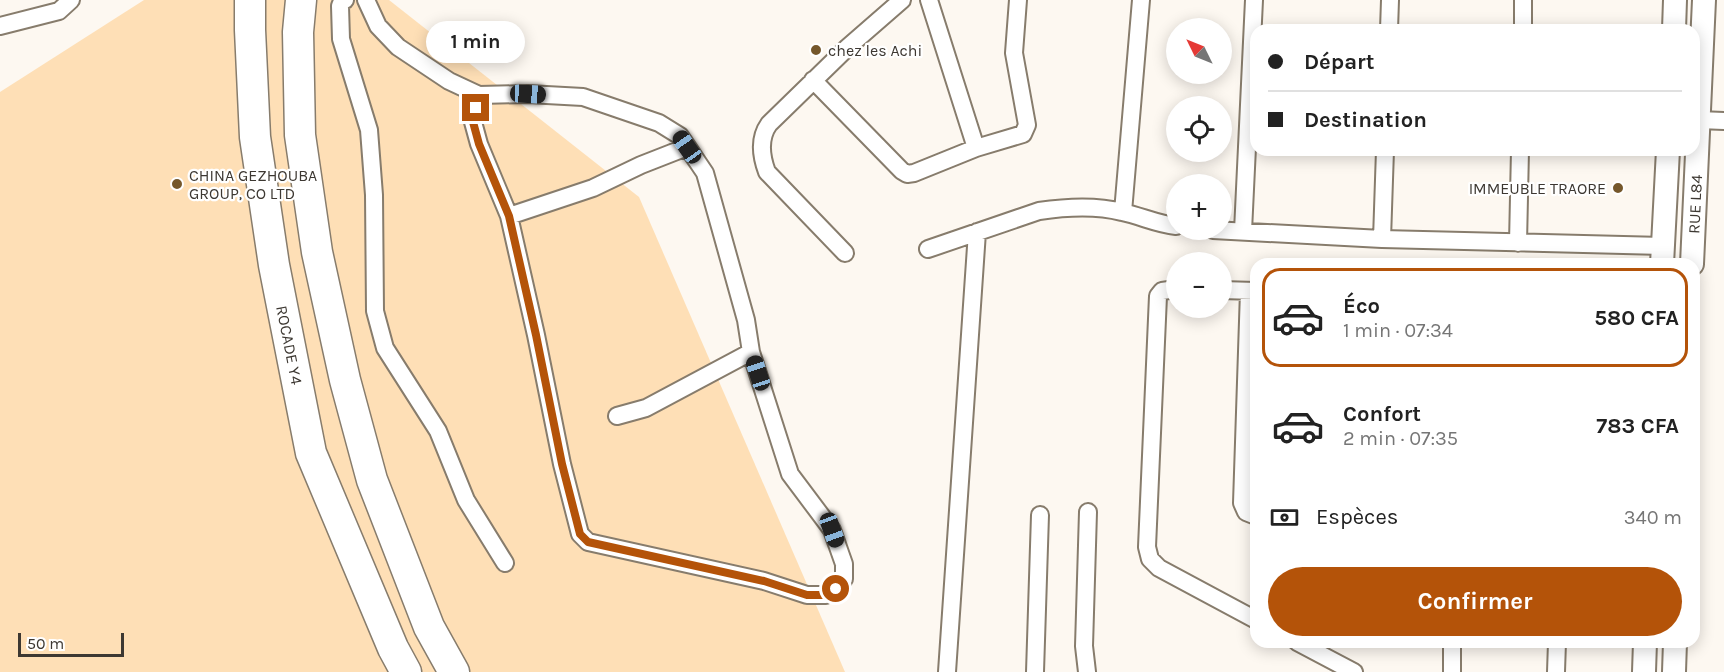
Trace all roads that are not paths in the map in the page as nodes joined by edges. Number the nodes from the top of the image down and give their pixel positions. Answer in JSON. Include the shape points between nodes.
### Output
{"nodes":[{"id":1,"x":72,"y":0,"type":"edge"},
{"id":2,"x":250,"y":0,"type":"edge"},
{"id":3,"x":301,"y":0,"type":"edge"},
{"id":4,"x":345,"y":0,"type":"edge"},
{"id":5,"x":366,"y":0,"type":"edge"},
{"id":6,"x":902,"y":0,"type":"edge"},
{"id":7,"x":929,"y":0,"type":"edge"},
{"id":8,"x":1018,"y":0,"type":"edge"},
{"id":9,"x":1141,"y":0,"type":"edge"},
{"id":10,"x":1254,"y":0,"type":"edge"},
{"id":11,"x":1390,"y":0,"type":"edge"},
{"id":12,"x":1523,"y":0,"type":"edge"},
{"id":13,"x":1675,"y":0,"type":"edge"},
{"id":14,"x":1704,"y":0,"type":"edge"},
{"id":15,"x":1253,"y":24,"type":"edge"},
{"id":16,"x":1389,"y":24,"type":"edge"},
{"id":17,"x":1523,"y":24,"type":"edge"},
{"id":18,"x":1674,"y":24,"type":"edge"},
{"id":19,"x":0,"y":26,"type":"edge"},
{"id":20,"x":813,"y":80,"type":"junction"},
{"id":21,"x":1250,"y":84,"type":"edge"},
{"id":22,"x":479,"y":94,"type":"junction"},
{"id":23,"x":1700,"y":96,"type":"edge"},
{"id":24,"x":1700,"y":120,"type":"edge"},
{"id":25,"x":1724,"y":121,"type":"edge"},
{"id":26,"x":687,"y":147,"type":"junction"},
{"id":27,"x":976,"y":148,"type":"junction"},
{"id":28,"x":1384,"y":156,"type":"edge"},
{"id":29,"x":1520,"y":156,"type":"edge"},
{"id":30,"x":1668,"y":156,"type":"edge"},
{"id":31,"x":1697,"y":156,"type":"edge"},
{"id":32,"x":1123,"y":212,"type":"junction"},
{"id":33,"x":509,"y":216,"type":"junction"},
{"id":34,"x":1166,"y":224,"type":"edge"},
{"id":35,"x":1232,"y":231,"type":"edge"},
{"id":36,"x":1243,"y":231,"type":"junction"},
{"id":37,"x":977,"y":232,"type":"junction"},
{"id":38,"x":1382,"y":239,"type":"junction"},
{"id":39,"x":1518,"y":243,"type":"junction"},
{"id":40,"x":928,"y":249,"type":"dead end"},
{"id":41,"x":845,"y":253,"type":"dead end"},
{"id":42,"x":1663,"y":255,"type":"edge"},
{"id":43,"x":1692,"y":258,"type":"edge"},
{"id":44,"x":1166,"y":290,"type":"edge"},
{"id":45,"x":1232,"y":290,"type":"edge"},
{"id":46,"x":1250,"y":291,"type":"edge"},
{"id":47,"x":751,"y":352,"type":"junction"},
{"id":48,"x":1250,"y":407,"type":"edge"},
{"id":49,"x":617,"y":416,"type":"dead end"},
{"id":50,"x":1088,"y":512,"type":"dead end"},
{"id":51,"x":1040,"y":514,"type":"dead end"},
{"id":52,"x":1250,"y":514,"type":"edge"},
{"id":53,"x":505,"y":563,"type":"dead end"},
{"id":54,"x":1250,"y":617,"type":"edge"},
{"id":55,"x":1308,"y":648,"type":"edge"},
{"id":56,"x":1452,"y":648,"type":"edge"},
{"id":57,"x":1557,"y":648,"type":"edge"},
{"id":58,"x":1645,"y":648,"type":"edge"},
{"id":59,"x":1675,"y":648,"type":"edge"},
{"id":60,"x":406,"y":672,"type":"edge"},
{"id":61,"x":454,"y":672,"type":"edge"},
{"id":62,"x":947,"y":672,"type":"edge"},
{"id":63,"x":1035,"y":672,"type":"edge"},
{"id":64,"x":1087,"y":672,"type":"edge"},
{"id":65,"x":1354,"y":672,"type":"edge"},
{"id":66,"x":1452,"y":672,"type":"edge"},
{"id":67,"x":1556,"y":672,"type":"edge"},
{"id":68,"x":1644,"y":672,"type":"edge"},
{"id":69,"x":1674,"y":672,"type":"edge"}],
"edges":[{"from":1,"to":19,"type":"street","via":[[59,11]]},
{"from":2,"to":60,"type":"highway","name":"ROCADE Y4","via":[[255,136],[274,265],[310,453]]},
{"from":3,"to":61,"type":"highway","via":[[300,135],[317,252],[345,380],[372,480],[429,627]]},
{"from":4,"to":53,"type":"street","via":[[340,6],[341,39],[369,130],[375,311],[385,348],[438,431],[466,500]]},
{"from":5,"to":22,"type":"street","via":[[378,26],[398,47],[449,81]]},
{"from":6,"to":20,"type":"street"},
{"from":7,"to":27,"type":"street"},
{"from":8,"to":27,"type":"street","via":[[1014,53],[1026,130]]},
{"from":9,"to":32,"type":"street"},
{"from":10,"to":15,"type":"street"},
{"from":11,"to":16,"type":"street"},
{"from":12,"to":17,"type":"street"},
{"from":13,"to":18,"type":"main road"},
{"from":14,"to":23,"type":"main road","name":"RUE L84"},
{"from":20,"to":27,"type":"street","via":[[907,174]]},
{"from":20,"to":41,"type":"street","via":[[763,133],[763,162],[773,179]]},
{"from":21,"to":36,"type":"street"},
{"from":22,"to":26,"type":"street","via":[[583,97],[659,123],[680,136]]},
{"from":22,"to":33,"type":"street","via":[[473,122]]},
{"from":24,"to":25,"type":"street"},
{"from":26,"to":33,"type":"street","via":[[593,188]]},
{"from":26,"to":47,"type":"street","via":[[705,173],[746,320]]},
{"from":28,"to":38,"type":"street"},
{"from":29,"to":39,"type":"street"},
{"from":30,"to":42,"type":"main road","name":"RUE L84"},
{"from":31,"to":43,"type":"main road","name":"RUE L84"},
{"from":32,"to":34,"type":"street"},
{"from":32,"to":37,"type":"street","via":[[1093,207],[1055,208]]},
{"from":33,"to":47,"type":"street","via":[[580,534],[588,542],[764,581],[807,595],[826,595],[844,579],[844,564],[832,530],[790,474]]},
{"from":35,"to":36,"type":"street"},
{"from":36,"to":38,"type":"street"},
{"from":37,"to":40,"type":"street"},
{"from":37,"to":62,"type":"street"},
{"from":38,"to":39,"type":"street"},
{"from":39,"to":42,"type":"street"},
{"from":44,"to":54,"type":"street","via":[[1158,296],[1147,547],[1150,559],[1159,568]]},
{"from":45,"to":46,"type":"street"},
{"from":47,"to":49,"type":"street","via":[[646,408]]},
{"from":48,"to":52,"type":"street","via":[[1242,503]]},
{"from":50,"to":64,"type":"street","via":[[1084,646]]},
{"from":51,"to":63,"type":"street"},
{"from":55,"to":65,"type":"street"},
{"from":56,"to":66,"type":"street"},
{"from":57,"to":67,"type":"street"},
{"from":58,"to":68,"type":"main road"},
{"from":59,"to":69,"type":"main road"}]}
